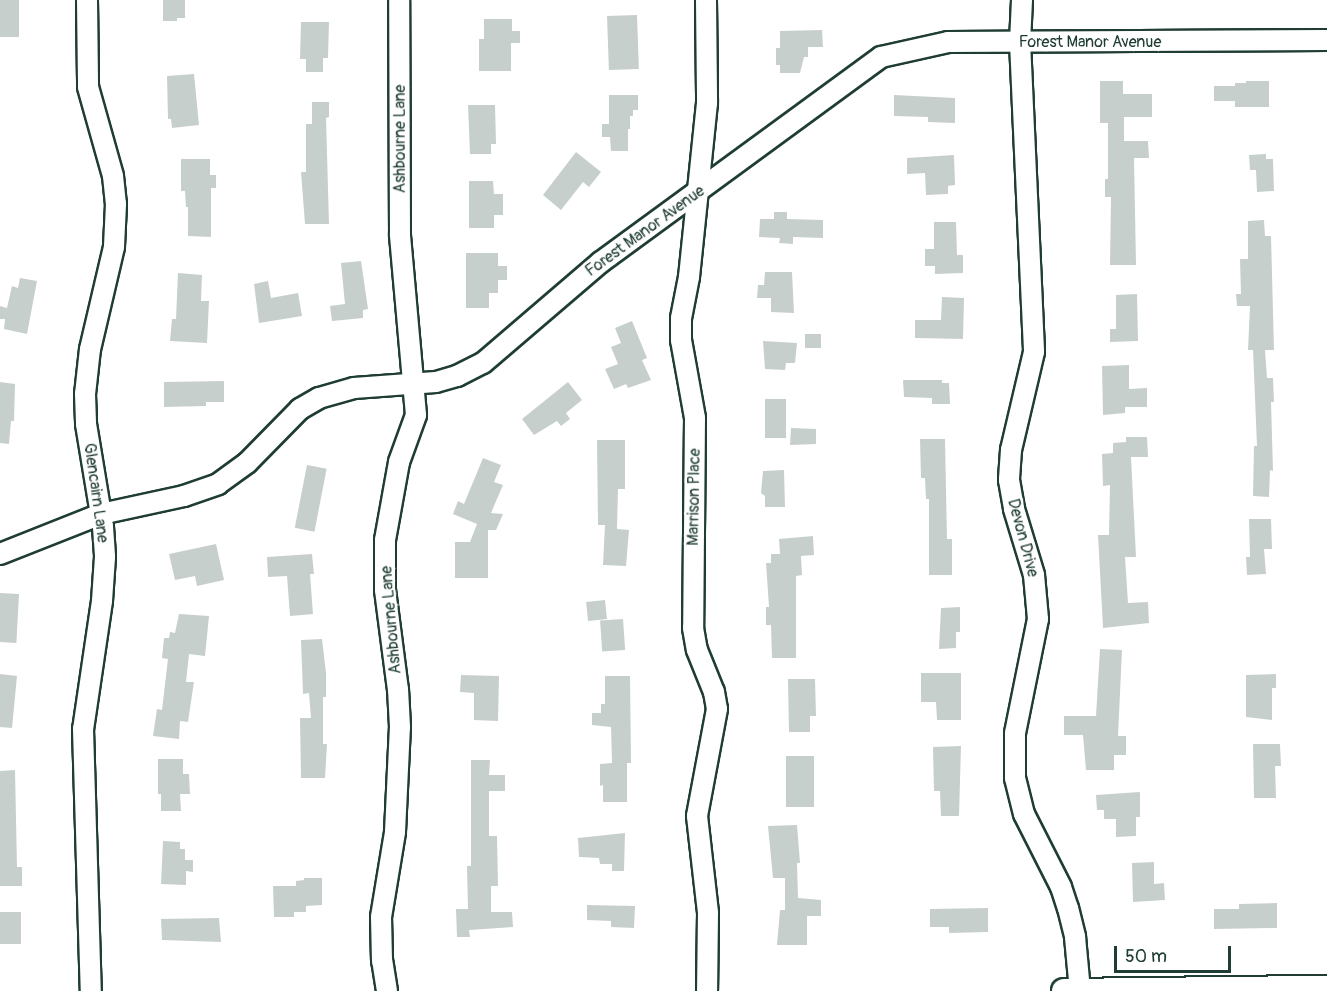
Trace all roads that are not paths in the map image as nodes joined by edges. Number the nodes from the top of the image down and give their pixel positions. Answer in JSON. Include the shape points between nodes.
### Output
{"nodes":[{"id":1,"x":87,"y":0,"type":"edge"},
{"id":2,"x":399,"y":0,"type":"edge"},
{"id":3,"x":706,"y":0,"type":"edge"},
{"id":4,"x":1022,"y":0,"type":"edge"},
{"id":5,"x":1327,"y":40,"type":"edge"},
{"id":6,"x":1020,"y":42,"type":"junction"},
{"id":7,"x":698,"y":192,"type":"junction"},
{"id":8,"x":412,"y":384,"type":"junction"},
{"id":9,"x":101,"y":514,"type":"junction"},
{"id":10,"x":0,"y":554,"type":"edge"},
{"id":11,"x":1327,"y":988,"type":"edge"},
{"id":12,"x":92,"y":991,"type":"edge"},
{"id":13,"x":387,"y":991,"type":"edge"},
{"id":14,"x":707,"y":991,"type":"edge"},
{"id":15,"x":1064,"y":991,"type":"edge"},
{"id":16,"x":1080,"y":991,"type":"edge"}],
"edges":[{"from":1,"to":9,"type":"street","name":"Glencairn Lane","via":[[88,87],[113,176],[116,204],[114,247],[85,386],[86,424]]},
{"from":2,"to":8,"type":"street","name":"Ashbourne Lane","via":[[400,234]]},
{"from":3,"to":7,"type":"street","name":"Marrison Place","via":[[707,103]]},
{"from":4,"to":6,"type":"street","name":"Devon Drive"},
{"from":5,"to":6,"type":"street","name":"Forest Manor Avenue"},
{"from":6,"to":7,"type":"street","name":"Forest Manor Avenue","via":[[948,42],[881,57]]},
{"from":6,"to":16,"type":"street","name":"Devon Drive","via":[[1034,352],[1011,450],[1009,480],[1034,575],[1038,619],[1015,733],[1015,778],[1024,814],[1068,908]]},
{"from":7,"to":8,"type":"street","name":"Forest Manor Avenue","via":[[601,262],[483,363],[450,378]]},
{"from":7,"to":14,"type":"street","name":"Marrison Place","via":[[681,340],[695,418],[693,628],[717,709],[697,809],[708,914]]},
{"from":8,"to":9,"type":"street","name":"Forest Manor Avenue","via":[[354,388],[319,398],[300,409],[247,463],[218,484],[184,496]]},
{"from":8,"to":13,"type":"street","name":"Ashbourne Lane","via":[[416,415],[399,462],[385,540],[385,590],[399,727],[395,831],[381,917]]},
{"from":9,"to":10,"type":"street","name":"Forest Manor Avenue"},
{"from":9,"to":12,"type":"street","name":"Glencairn Lane","via":[[105,571],[82,729]]},
{"from":11,"to":16,"type":"main road"},
{"from":15,"to":16,"type":"main road"}]}
